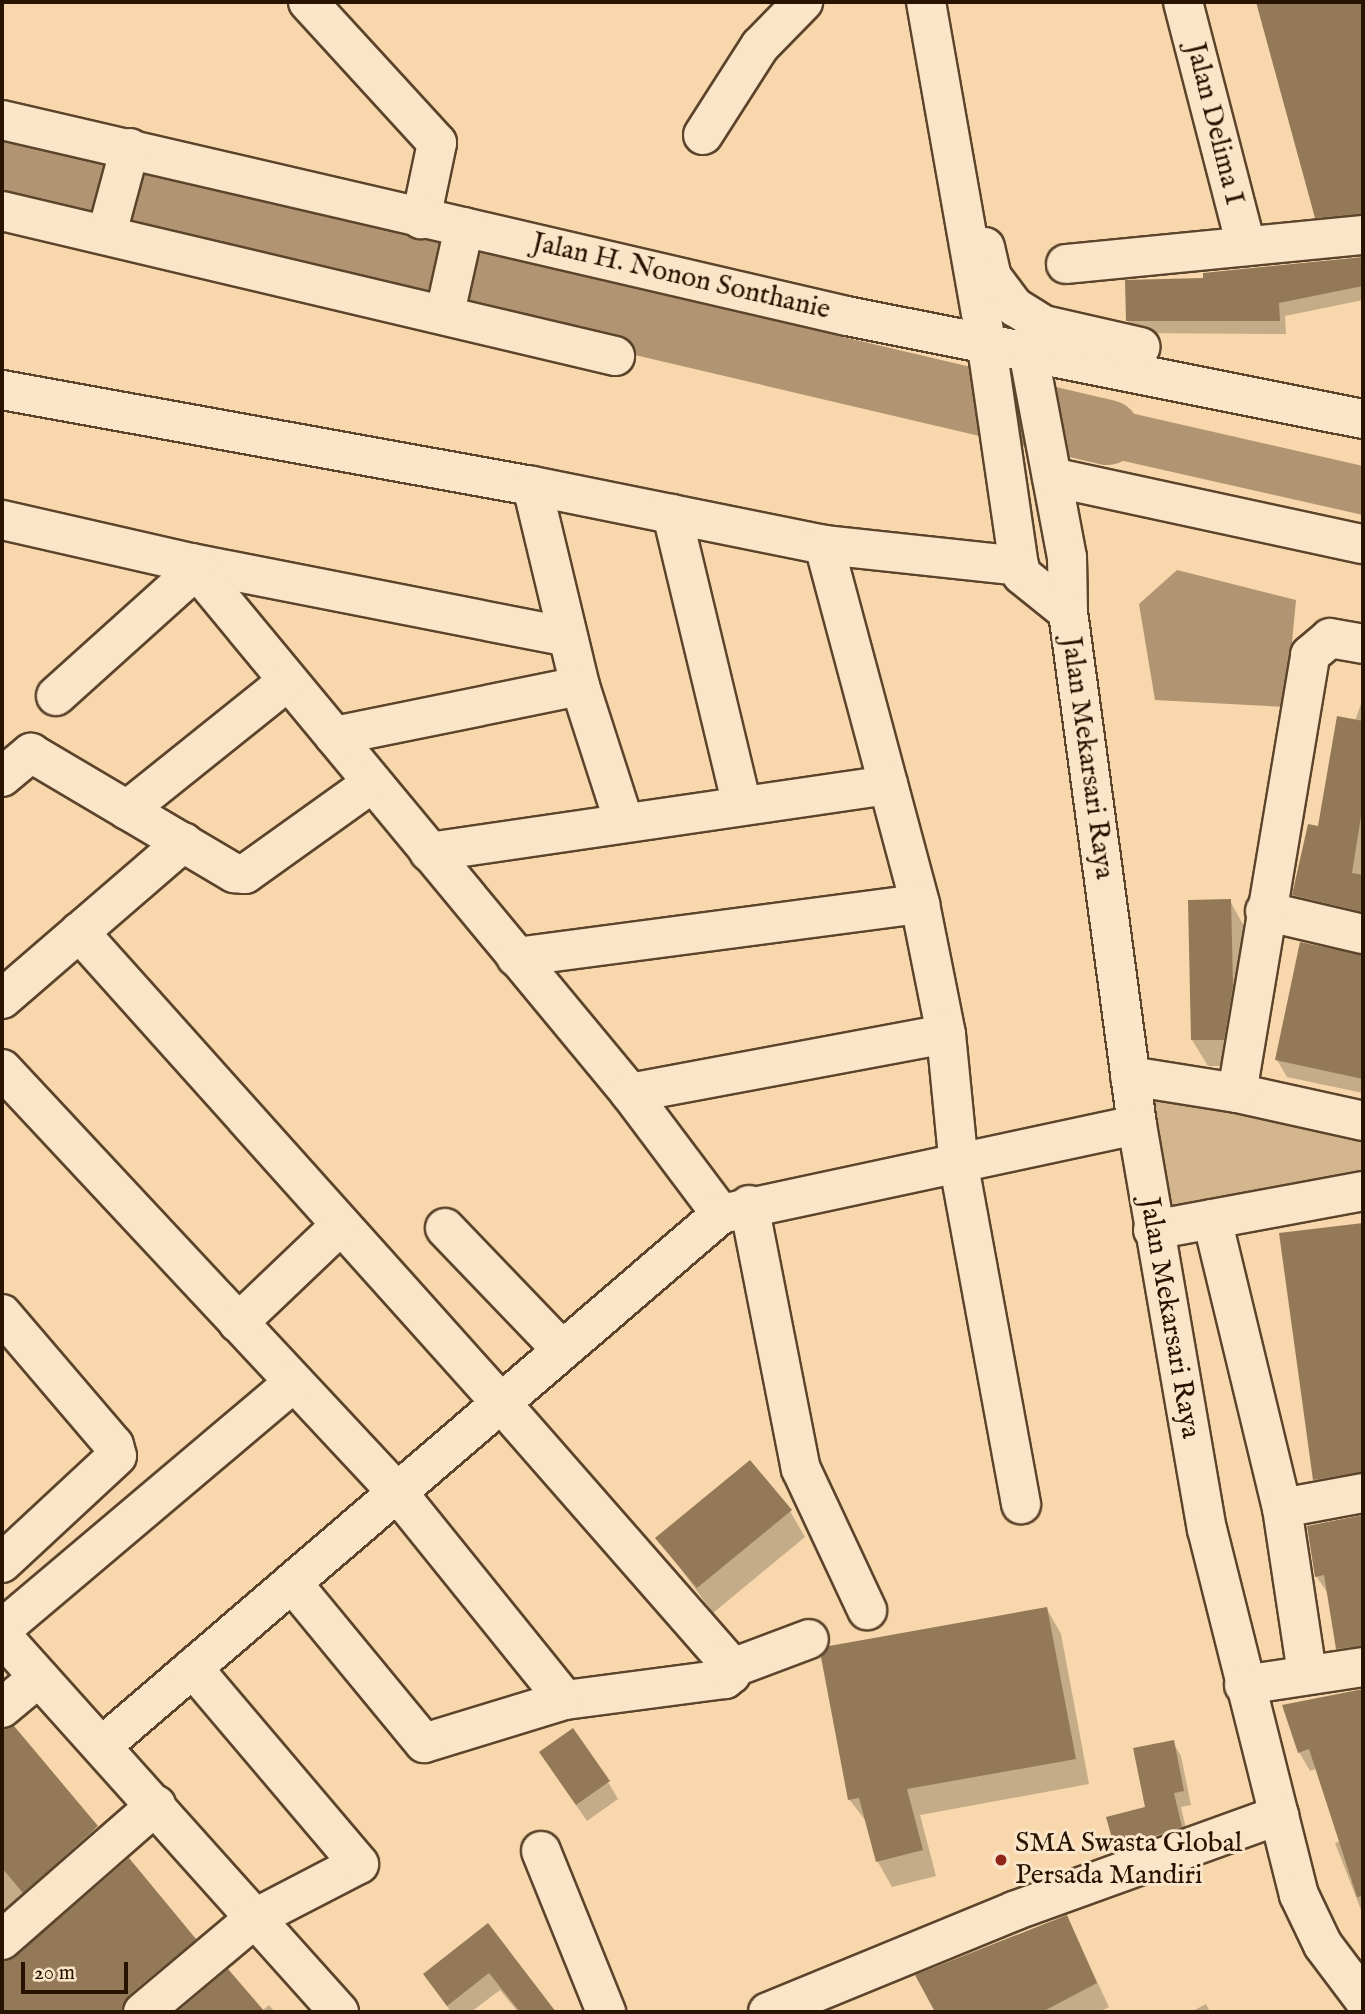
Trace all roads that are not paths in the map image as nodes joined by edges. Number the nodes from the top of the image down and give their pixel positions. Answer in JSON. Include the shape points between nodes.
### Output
{"nodes":[{"id":1,"x":308,"y":2,"type":"edge"},
{"id":2,"x":803,"y":2,"type":"edge"},
{"id":3,"x":926,"y":2,"type":"edge"},
{"id":4,"x":1183,"y":2,"type":"edge"},
{"id":5,"x":2,"y":120,"type":"edge"},
{"id":6,"x":703,"y":135,"type":"dead end"},
{"id":7,"x":127,"y":159,"type":"junction"},
{"id":8,"x":959,"y":192,"type":"junction"},
{"id":9,"x":2,"y":211,"type":"edge"},
{"id":10,"x":421,"y":219,"type":"junction"},
{"id":11,"x":108,"y":230,"type":"junction"},
{"id":12,"x":1363,"y":235,"type":"edge"},
{"id":13,"x":461,"y":239,"type":"junction"},
{"id":14,"x":1246,"y":246,"type":"junction"},
{"id":15,"x":1066,"y":264,"type":"dead end"},
{"id":16,"x":446,"y":309,"type":"junction"},
{"id":17,"x":988,"y":354,"type":"junction"},
{"id":18,"x":615,"y":356,"type":"dead end"},
{"id":19,"x":1031,"y":365,"type":"junction"},
{"id":20,"x":2,"y":390,"type":"edge"},
{"id":21,"x":1268,"y":397,"type":"junction"},
{"id":22,"x":1363,"y":419,"type":"edge"},
{"id":23,"x":1052,"y":479,"type":"junction"},
{"id":24,"x":532,"y":486,"type":"junction"},
{"id":25,"x":672,"y":514,"type":"junction"},
{"id":26,"x":2,"y":520,"type":"edge"},
{"id":27,"x":1363,"y":544,"type":"edge"},
{"id":28,"x":824,"y":545,"type":"junction"},
{"id":29,"x":1018,"y":559,"type":"junction"},
{"id":30,"x":194,"y":566,"type":"junction"},
{"id":31,"x":1068,"y":612,"type":"junction"},
{"id":32,"x":568,"y":637,"type":"junction"},
{"id":33,"x":1363,"y":644,"type":"edge"},
{"id":34,"x":288,"y":681,"type":"junction"},
{"id":35,"x":580,"y":686,"type":"junction"},
{"id":36,"x":56,"y":696,"type":"dead end"},
{"id":37,"x":334,"y":736,"type":"junction"},
{"id":38,"x":2,"y":777,"type":"edge"},
{"id":39,"x":372,"y":783,"type":"junction"},
{"id":40,"x":888,"y":785,"type":"junction"},
{"id":41,"x":742,"y":805,"type":"junction"},
{"id":42,"x":127,"y":810,"type":"junction"},
{"id":43,"x":624,"y":822,"type":"junction"},
{"id":44,"x":184,"y":842,"type":"junction"},
{"id":45,"x":429,"y":852,"type":"junction"},
{"id":46,"x":920,"y":904,"type":"junction"},
{"id":47,"x":1265,"y":911,"type":"junction"},
{"id":48,"x":79,"y":932,"type":"junction"},
{"id":49,"x":1363,"y":934,"type":"edge"},
{"id":50,"x":516,"y":957,"type":"junction"},
{"id":51,"x":2,"y":999,"type":"edge"},
{"id":52,"x":946,"y":1034,"type":"junction"},
{"id":53,"x":2,"y":1069,"type":"edge"},
{"id":54,"x":1130,"y":1076,"type":"junction"},
{"id":55,"x":630,"y":1093,"type":"junction"},
{"id":56,"x":1237,"y":1093,"type":"junction"},
{"id":57,"x":1363,"y":1121,"type":"edge"},
{"id":58,"x":1137,"y":1125,"type":"junction"},
{"id":59,"x":958,"y":1166,"type":"junction"},
{"id":60,"x":1363,"y":1191,"type":"edge"},
{"id":61,"x":735,"y":1209,"type":"junction"},
{"id":62,"x":1212,"y":1219,"type":"junction"},
{"id":63,"x":341,"y":1225,"type":"junction"},
{"id":64,"x":444,"y":1228,"type":"dead end"},
{"id":65,"x":1153,"y":1230,"type":"junction"},
{"id":66,"x":2,"y":1314,"type":"edge"},
{"id":67,"x":238,"y":1323,"type":"junction"},
{"id":68,"x":562,"y":1350,"type":"junction"},
{"id":69,"x":293,"y":1383,"type":"junction"},
{"id":70,"x":501,"y":1403,"type":"junction"},
{"id":71,"x":397,"y":1492,"type":"junction"},
{"id":72,"x":1363,"y":1493,"type":"edge"},
{"id":73,"x":1021,"y":1504,"type":"dead end"},
{"id":74,"x":1282,"y":1508,"type":"junction"},
{"id":75,"x":2,"y":1563,"type":"edge"},
{"id":76,"x":292,"y":1583,"type":"junction"},
{"id":77,"x":867,"y":1610,"type":"dead end"},
{"id":78,"x":2,"y":1629,"type":"edge"},
{"id":79,"x":2,"y":1636,"type":"edge"},
{"id":80,"x":809,"y":1639,"type":"dead end"},
{"id":81,"x":1363,"y":1667,"type":"edge"},
{"id":82,"x":193,"y":1668,"type":"junction"},
{"id":83,"x":732,"y":1668,"type":"junction"},
{"id":84,"x":1307,"y":1674,"type":"junction"},
{"id":85,"x":39,"y":1678,"type":"junction"},
{"id":86,"x":1244,"y":1685,"type":"junction"},
{"id":87,"x":565,"y":1700,"type":"junction"},
{"id":88,"x":2,"y":1708,"type":"edge"},
{"id":89,"x":102,"y":1746,"type":"junction"},
{"id":90,"x":156,"y":1805,"type":"junction"},
{"id":91,"x":1279,"y":1815,"type":"junction"},
{"id":92,"x":541,"y":1851,"type":"dead end"},
{"id":93,"x":256,"y":1918,"type":"junction"},
{"id":94,"x":2,"y":1940,"type":"edge"},
{"id":95,"x":1362,"y":1993,"type":"edge"},
{"id":96,"x":143,"y":2012,"type":"edge"},
{"id":97,"x":339,"y":2012,"type":"edge"},
{"id":98,"x":606,"y":2012,"type":"edge"},
{"id":99,"x":768,"y":2012,"type":"edge"}],
"edges":[{"from":1,"to":10,"type":"street","via":[[437,143]]},
{"from":2,"to":6,"type":"street","via":[[760,46]]},
{"from":3,"to":8,"type":"street"},
{"from":4,"to":14,"type":"street","name":"Jalan Delima I"},
{"from":5,"to":7,"type":"street","name":"Jalan H. Nonon Sonthanie"},
{"from":7,"to":10,"type":"street","name":"Jalan H. Nonon Sonthanie"},
{"from":7,"to":11,"type":"street"},
{"from":8,"to":17,"type":"street"},
{"from":8,"to":21,"type":"street","via":[[978,217],[992,277],[1015,307],[1044,326],[1177,355]]},
{"from":9,"to":11,"type":"street"},
{"from":10,"to":13,"type":"street","name":"Jalan H. Nonon Sonthanie"},
{"from":11,"to":16,"type":"street"},
{"from":12,"to":14,"type":"street"},
{"from":13,"to":16,"type":"street"},
{"from":13,"to":17,"type":"street","name":"Jalan H. Nonon Sonthanie"},
{"from":14,"to":15,"type":"street"},
{"from":16,"to":18,"type":"street"},
{"from":17,"to":19,"type":"street","name":"Jalan H. Nonon Sonthanie"},
{"from":17,"to":29,"type":"street"},
{"from":19,"to":21,"type":"street","name":"Jalan H. Nonon Sonthanie"},
{"from":19,"to":23,"type":"street","name":"Jalan Mekarsari Raya"},
{"from":20,"to":24,"type":"street"},
{"from":21,"to":22,"type":"street","name":"Jalan H. Nonon Sonthanie"},
{"from":23,"to":27,"type":"street"},
{"from":23,"to":31,"type":"street","name":"Jalan Mekarsari Raya","via":[[1067,558]]},
{"from":24,"to":25,"type":"street"},
{"from":24,"to":32,"type":"street"},
{"from":25,"to":28,"type":"street"},
{"from":25,"to":41,"type":"street"},
{"from":26,"to":30,"type":"street"},
{"from":28,"to":29,"type":"street"},
{"from":28,"to":40,"type":"street"},
{"from":29,"to":31,"type":"street","via":[[1022,575]]},
{"from":30,"to":32,"type":"street"},
{"from":30,"to":34,"type":"street"},
{"from":30,"to":36,"type":"street"},
{"from":31,"to":54,"type":"street","name":"Jalan Mekarsari Raya"},
{"from":32,"to":35,"type":"street"},
{"from":33,"to":47,"type":"street","via":[[1330,638],[1310,655]]},
{"from":34,"to":37,"type":"street"},
{"from":34,"to":42,"type":"street"},
{"from":35,"to":37,"type":"street"},
{"from":35,"to":43,"type":"street"},
{"from":37,"to":39,"type":"street"},
{"from":38,"to":42,"type":"street","via":[[31,753]]},
{"from":39,"to":44,"type":"street","via":[[254,872],[234,873]]},
{"from":39,"to":45,"type":"street"},
{"from":40,"to":41,"type":"street"},
{"from":40,"to":46,"type":"street"},
{"from":41,"to":43,"type":"street"},
{"from":42,"to":44,"type":"street"},
{"from":43,"to":45,"type":"street"},
{"from":44,"to":48,"type":"street"},
{"from":45,"to":50,"type":"street"},
{"from":46,"to":50,"type":"street"},
{"from":46,"to":52,"type":"street"},
{"from":47,"to":49,"type":"street"},
{"from":47,"to":56,"type":"street"},
{"from":48,"to":51,"type":"street"},
{"from":48,"to":63,"type":"street"},
{"from":50,"to":55,"type":"street"},
{"from":52,"to":55,"type":"street"},
{"from":52,"to":59,"type":"street"},
{"from":53,"to":67,"type":"street"},
{"from":54,"to":56,"type":"street"},
{"from":54,"to":58,"type":"street","name":"Jalan Mekarsari Raya"},
{"from":55,"to":61,"type":"street"},
{"from":56,"to":57,"type":"street"},
{"from":58,"to":59,"type":"street"},
{"from":58,"to":65,"type":"street","name":"Jalan Mekarsari Raya"},
{"from":59,"to":61,"type":"street"},
{"from":59,"to":73,"type":"street"},
{"from":60,"to":62,"type":"street"},
{"from":61,"to":68,"type":"street"},
{"from":61,"to":77,"type":"street","via":[[801,1469]]},
{"from":62,"to":65,"type":"street"},
{"from":62,"to":74,"type":"street"},
{"from":63,"to":67,"type":"street"},
{"from":63,"to":70,"type":"street"},
{"from":64,"to":68,"type":"street"},
{"from":65,"to":86,"type":"street","name":"Jalan Mekarsari Raya","via":[[1207,1530]]},
{"from":66,"to":75,"type":"street","via":[[114,1445],[117,1456]]},
{"from":67,"to":69,"type":"street"},
{"from":68,"to":70,"type":"street"},
{"from":69,"to":71,"type":"street"},
{"from":69,"to":78,"type":"street"},
{"from":70,"to":71,"type":"street"},
{"from":70,"to":83,"type":"street"},
{"from":71,"to":76,"type":"street"},
{"from":71,"to":87,"type":"street"},
{"from":72,"to":74,"type":"street"},
{"from":74,"to":84,"type":"street"},
{"from":76,"to":82,"type":"street"},
{"from":76,"to":87,"type":"street","via":[[424,1743]]},
{"from":79,"to":85,"type":"street"},
{"from":80,"to":83,"type":"street"},
{"from":81,"to":84,"type":"street"},
{"from":82,"to":89,"type":"street"},
{"from":82,"to":93,"type":"street","via":[[359,1864]]},
{"from":83,"to":87,"type":"street","via":[[725,1679]]},
{"from":84,"to":86,"type":"street"},
{"from":85,"to":88,"type":"street"},
{"from":85,"to":89,"type":"street"},
{"from":86,"to":91,"type":"street","name":"Jalan Mekarsari Raya"},
{"from":89,"to":90,"type":"street"},
{"from":90,"to":93,"type":"street"},
{"from":90,"to":94,"type":"street"},
{"from":91,"to":95,"type":"street","name":"Jalan Mekarsari Raya","via":[[1308,1920]]},
{"from":91,"to":99,"type":"street","via":[[1014,1911]]},
{"from":92,"to":98,"type":"street"},
{"from":93,"to":96,"type":"street"},
{"from":93,"to":97,"type":"street"}]}
